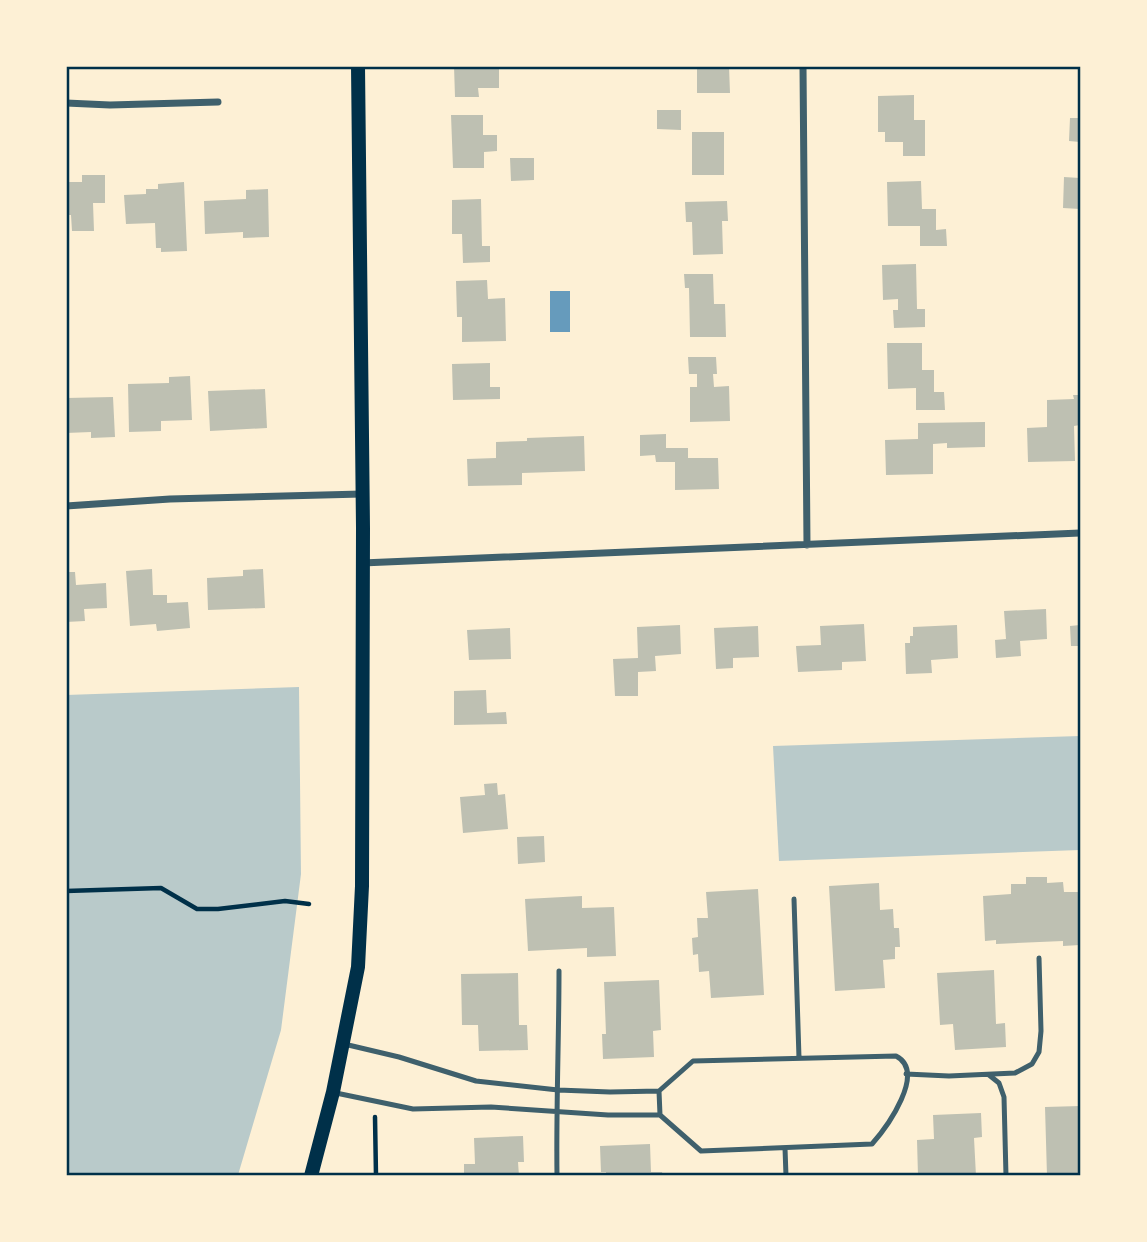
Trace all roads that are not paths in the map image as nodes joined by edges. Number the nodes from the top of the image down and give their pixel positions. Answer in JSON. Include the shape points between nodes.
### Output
{"nodes":[{"id":1,"x":358,"y":66,"type":"edge"},
{"id":2,"x":803,"y":66,"type":"edge"},
{"id":3,"x":218,"y":102,"type":"dead end"},
{"id":4,"x":66,"y":103,"type":"edge"},
{"id":5,"x":362,"y":494,"type":"junction"},
{"id":6,"x":66,"y":506,"type":"edge"},
{"id":7,"x":1080,"y":533,"type":"edge"},
{"id":8,"x":807,"y":545,"type":"junction"},
{"id":9,"x":362,"y":563,"type":"junction"},
{"id":10,"x":794,"y":899,"type":"dead end"},
{"id":11,"x":1039,"y":958,"type":"dead end"},
{"id":12,"x":559,"y":971,"type":"dead end"},
{"id":13,"x":344,"y":1044,"type":"junction"},
{"id":14,"x":799,"y":1058,"type":"junction"},
{"id":15,"x":906,"y":1074,"type":"junction"},
{"id":16,"x":989,"y":1075,"type":"junction"},
{"id":17,"x":558,"y":1090,"type":"junction"},
{"id":18,"x":659,"y":1091,"type":"junction"},
{"id":19,"x":333,"y":1093,"type":"junction"},
{"id":20,"x":556,"y":1111,"type":"junction"},
{"id":21,"x":660,"y":1115,"type":"junction"},
{"id":22,"x":785,"y":1148,"type":"junction"},
{"id":23,"x":311,"y":1175,"type":"edge"},
{"id":24,"x":557,"y":1175,"type":"edge"},
{"id":25,"x":786,"y":1175,"type":"edge"},
{"id":26,"x":1006,"y":1175,"type":"edge"}],
"edges":[{"from":1,"to":5,"type":"main road"},
{"from":2,"to":8,"type":"street"},
{"from":3,"to":4,"type":"street"},
{"from":5,"to":6,"type":"street"},
{"from":5,"to":9,"type":"main road"},
{"from":7,"to":8,"type":"street"},
{"from":8,"to":9,"type":"street"},
{"from":9,"to":13,"type":"main road","via":[[362,886],[358,967]]},
{"from":10,"to":14,"type":"lane"},
{"from":11,"to":16,"type":"lane","via":[[1039,1052],[1032,1064],[1015,1073]]},
{"from":12,"to":17,"type":"lane"},
{"from":13,"to":17,"type":"lane","via":[[477,1081]]},
{"from":13,"to":19,"type":"main road"},
{"from":14,"to":15,"type":"lane","via":[[896,1056],[903,1060]]},
{"from":14,"to":18,"type":"lane","via":[[694,1061]]},
{"from":15,"to":16,"type":"lane"},
{"from":15,"to":22,"type":"lane","via":[[907,1088],[872,1144]]},
{"from":16,"to":26,"type":"lane","via":[[999,1083],[1004,1097]]},
{"from":17,"to":18,"type":"lane"},
{"from":17,"to":20,"type":"lane"},
{"from":18,"to":21,"type":"lane"},
{"from":19,"to":20,"type":"lane","via":[[413,1109]]},
{"from":19,"to":23,"type":"main road"},
{"from":20,"to":21,"type":"lane"},
{"from":20,"to":24,"type":"lane"},
{"from":21,"to":22,"type":"lane","via":[[701,1151]]},
{"from":22,"to":25,"type":"lane"}]}
